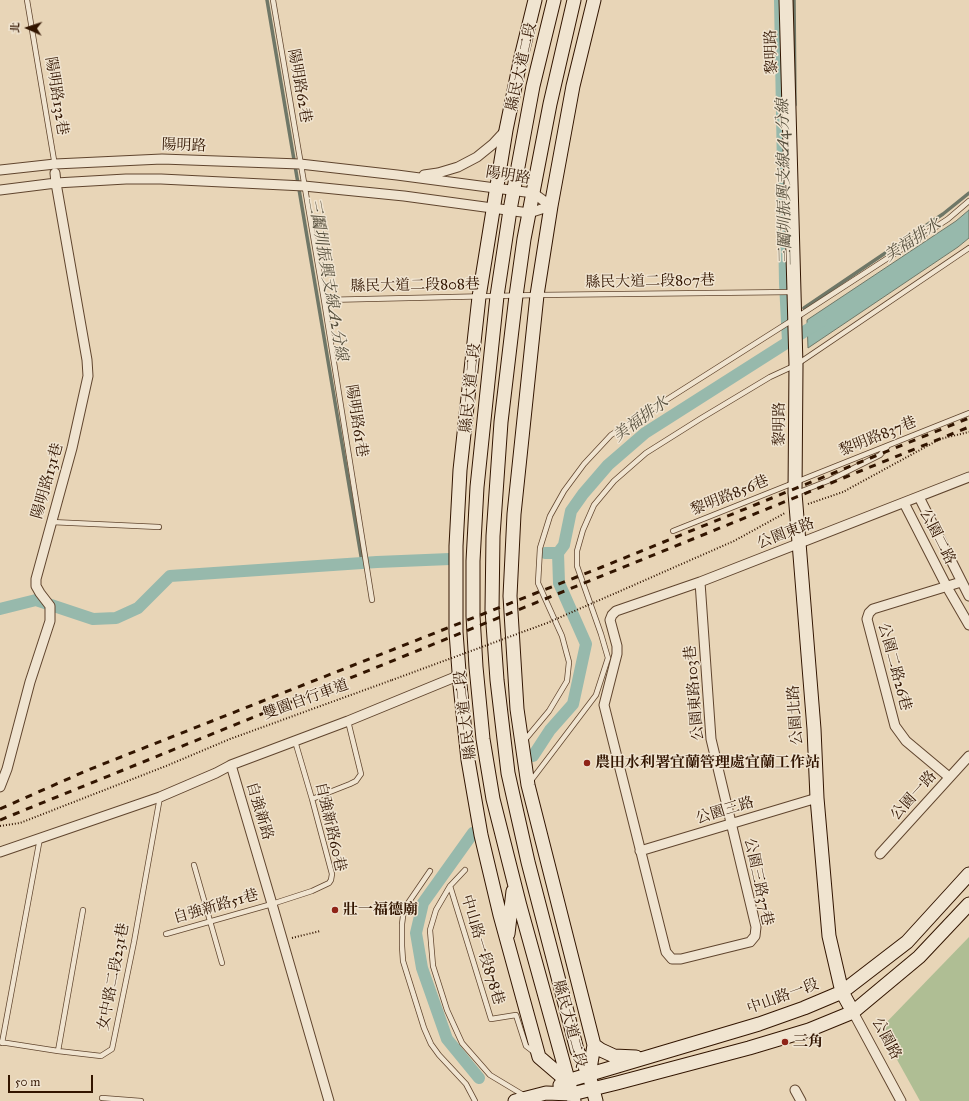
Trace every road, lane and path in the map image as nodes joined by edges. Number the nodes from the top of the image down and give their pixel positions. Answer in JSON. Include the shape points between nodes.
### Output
{"nodes":[{"id":1,"x":27,"y":0,"type":"edge"},
{"id":2,"x":273,"y":0,"type":"edge"},
{"id":3,"x":535,"y":0,"type":"edge"},
{"id":4,"x":554,"y":0,"type":"edge"},
{"id":5,"x":574,"y":0,"type":"edge"},
{"id":6,"x":594,"y":0,"type":"edge"},
{"id":7,"x":786,"y":0,"type":"edge"},
{"id":8,"x":506,"y":130,"type":"junction"},
{"id":9,"x":300,"y":164,"type":"junction"},
{"id":10,"x":55,"y":169,"type":"junction"},
{"id":11,"x":0,"y":170,"type":"edge"},
{"id":12,"x":397,"y":174,"type":"junction"},
{"id":13,"x":302,"y":175,"type":"joint"},
{"id":14,"x":56,"y":183,"type":"junction"},
{"id":15,"x":304,"y":186,"type":"junction"},
{"id":16,"x":497,"y":188,"type":"junction"},
{"id":17,"x":0,"y":190,"type":"edge"},
{"id":18,"x":513,"y":190,"type":"junction"},
{"id":19,"x":533,"y":192,"type":"junction"},
{"id":20,"x":969,"y":201,"type":"edge"},
{"id":21,"x":551,"y":206,"type":"junction"},
{"id":22,"x":493,"y":208,"type":"junction"},
{"id":23,"x":510,"y":210,"type":"junction"},
{"id":24,"x":529,"y":213,"type":"junction"},
{"id":25,"x":969,"y":248,"type":"edge"},
{"id":26,"x":793,"y":292,"type":"junction"},
{"id":27,"x":537,"y":295,"type":"junction"},
{"id":28,"x":507,"y":296,"type":"junction"},
{"id":29,"x":479,"y":297,"type":"junction"},
{"id":30,"x":324,"y":300,"type":"junction"},
{"id":31,"x":794,"y":319,"type":"junction"},
{"id":32,"x":796,"y":365,"type":"junction"},
{"id":33,"x":969,"y":413,"type":"edge"},
{"id":34,"x":888,"y":446,"type":"junction"},
{"id":35,"x":969,"y":477,"type":"edge"},
{"id":36,"x":795,"y":488,"type":"junction"},
{"id":37,"x":919,"y":497,"type":"junction"},
{"id":38,"x":904,"y":503,"type":"junction"},
{"id":39,"x":51,"y":522,"type":"junction"},
{"id":40,"x":158,"y":527,"type":"dead end"},
{"id":41,"x":673,"y":531,"type":"dead end"},
{"id":42,"x":799,"y":544,"type":"junction"},
{"id":43,"x":700,"y":582,"type":"junction"},
{"id":44,"x":961,"y":582,"type":"junction"},
{"id":45,"x":947,"y":587,"type":"junction"},
{"id":46,"x":618,"y":592,"type":"dead end"},
{"id":47,"x":969,"y":596,"type":"edge"},
{"id":48,"x":372,"y":600,"type":"dead end"},
{"id":49,"x":969,"y":625,"type":"edge"},
{"id":50,"x":460,"y":675,"type":"junction"},
{"id":51,"x":348,"y":721,"type":"junction"},
{"id":52,"x":295,"y":741,"type":"junction"},
{"id":53,"x":522,"y":744,"type":"junction"},
{"id":54,"x":969,"y":756,"type":"edge"},
{"id":55,"x":230,"y":765,"type":"junction"},
{"id":56,"x":949,"y":778,"type":"junction"},
{"id":57,"x":528,"y":785,"type":"junction"},
{"id":58,"x":0,"y":787,"type":"edge"},
{"id":59,"x":512,"y":792,"type":"junction"},
{"id":60,"x":160,"y":797,"type":"junction"},
{"id":61,"x":817,"y":798,"type":"junction"},
{"id":62,"x":312,"y":800,"type":"junction"},
{"id":63,"x":536,"y":822,"type":"junction"},
{"id":64,"x":731,"y":824,"type":"junction"},
{"id":65,"x":0,"y":826,"type":"edge"},
{"id":66,"x":40,"y":838,"type":"junction"},
{"id":67,"x":640,"y":851,"type":"junction"},
{"id":68,"x":0,"y":852,"type":"edge"},
{"id":69,"x":880,"y":854,"type":"dead end"},
{"id":70,"x":194,"y":865,"type":"dead end"},
{"id":71,"x":465,"y":870,"type":"dead end"},
{"id":72,"x":430,"y":871,"type":"dead end"},
{"id":73,"x":969,"y":874,"type":"edge"},
{"id":74,"x":514,"y":884,"type":"junction"},
{"id":75,"x":450,"y":886,"type":"junction"},
{"id":76,"x":272,"y":904,"type":"junction"},
{"id":77,"x":969,"y":904,"type":"edge"},
{"id":78,"x":84,"y":910,"type":"dead end"},
{"id":79,"x":210,"y":921,"type":"junction"},
{"id":80,"x":320,"y":931,"type":"dead end"},
{"id":81,"x":166,"y":934,"type":"dead end"},
{"id":82,"x":283,"y":940,"type":"junction"},
{"id":83,"x":507,"y":940,"type":"junction"},
{"id":84,"x":222,"y":963,"type":"dead end"},
{"id":85,"x":842,"y":992,"type":"junction"},
{"id":86,"x":853,"y":1012,"type":"junction"},
{"id":87,"x":1,"y":1042,"type":"edge"},
{"id":88,"x":594,"y":1044,"type":"junction"},
{"id":89,"x":58,"y":1051,"type":"junction"},
{"id":90,"x":539,"y":1057,"type":"junction"},
{"id":91,"x":648,"y":1057,"type":"junction"},
{"id":92,"x":589,"y":1075,"type":"junction"},
{"id":93,"x":568,"y":1081,"type":"junction"},
{"id":94,"x":795,"y":1090,"type":"dead end"},
{"id":95,"x":546,"y":1093,"type":"junction"},
{"id":96,"x":595,"y":1095,"type":"edge"},
{"id":97,"x":573,"y":1097,"type":"edge"},
{"id":98,"x":102,"y":1098,"type":"dead end"},
{"id":99,"x":522,"y":1099,"type":"edge"},
{"id":100,"x":141,"y":1101,"type":"edge"},
{"id":101,"x":329,"y":1101,"type":"edge"},
{"id":102,"x":475,"y":1101,"type":"edge"},
{"id":103,"x":801,"y":1101,"type":"edge"},
{"id":104,"x":901,"y":1101,"type":"edge"}],
"edges":[{"from":1,"to":10,"type":"lane","name":"陽明路132巷"},
{"from":2,"to":9,"type":"lane","name":"陽明路62巷"},
{"from":3,"to":8,"type":"street","name":"縣民大道二段"},
{"from":4,"to":18,"type":"street","name":"縣民大道二段","via":[[533,86]]},
{"from":5,"to":19,"type":"street","name":"縣民大道二段"},
{"from":6,"to":21,"type":"street","name":"縣民大道二段","via":[[573,86]]},
{"from":7,"to":26,"type":"street","name":"黎明路"},
{"from":8,"to":12,"type":"street","via":[[477,157],[458,167],[418,176]]},
{"from":8,"to":16,"type":"street","name":"縣民大道二段"},
{"from":9,"to":10,"type":"street","name":"陽明路","via":[[162,159]]},
{"from":9,"to":12,"type":"street","name":"陽明路"},
{"from":9,"to":13,"type":"lane","name":"陽明路62巷"},
{"from":10,"to":11,"type":"street","name":"陽明路"},
{"from":10,"to":14,"type":"street","name":"陽明路131巷"},
{"from":12,"to":16,"type":"street","name":"陽明路"},
{"from":13,"to":15,"type":"lane","name":"陽明路61巷"},
{"from":14,"to":15,"type":"street","via":[[161,179]]},
{"from":14,"to":17,"type":"street"},
{"from":14,"to":39,"type":"street","name":"陽明路131巷","via":[[88,376],[72,448]]},
{"from":15,"to":22,"type":"street"},
{"from":15,"to":30,"type":"lane","name":"陽明路61巷"},
{"from":16,"to":18,"type":"street","name":"陽明路"},
{"from":16,"to":22,"type":"street","name":"縣民大道二段"},
{"from":18,"to":19,"type":"street","name":"陽明路"},
{"from":18,"to":23,"type":"street","name":"縣民大道二段"},
{"from":19,"to":21,"type":"street","name":"陽明路"},
{"from":19,"to":24,"type":"street","name":"縣民大道二段"},
{"from":20,"to":31,"type":"lane","via":[[948,219]]},
{"from":21,"to":24,"type":"street"},
{"from":21,"to":27,"type":"street","name":"縣民大道二段"},
{"from":22,"to":23,"type":"street"},
{"from":22,"to":29,"type":"street","name":"縣民大道二段"},
{"from":23,"to":24,"type":"street"},
{"from":23,"to":28,"type":"street","name":"縣民大道二段"},
{"from":24,"to":28,"type":"street","name":"縣民大道二段"},
{"from":25,"to":32,"type":"lane"},
{"from":26,"to":27,"type":"lane","name":"縣民大道二段807巷"},
{"from":26,"to":31,"type":"street","name":"黎明路"},
{"from":27,"to":28,"type":"lane","name":"縣民大道二段807巷"},
{"from":27,"to":53,"type":"street","name":"縣民大道二段","via":[[514,514],[510,596],[516,701]]},
{"from":28,"to":29,"type":"lane","name":"縣民大道二段808巷"},
{"from":28,"to":59,"type":"street","name":"縣民大道二段","via":[[493,536],[492,610],[497,680]]},
{"from":28,"to":74,"type":"street","name":"縣民大道二段","via":[[477,487],[473,616],[483,739],[493,799]]},
{"from":29,"to":30,"type":"lane","name":"縣民大道二段808巷"},
{"from":29,"to":50,"type":"street","name":"縣民大道二段","via":[[460,470],[456,546],[456,632]]},
{"from":30,"to":48,"type":"lane","name":"陽明路61巷"},
{"from":31,"to":32,"type":"street","name":"黎明路"},
{"from":31,"to":53,"type":"lane","via":[[611,435],[564,490],[550,516],[540,548],[538,583],[562,636],[569,662],[567,682],[549,711]]},
{"from":32,"to":36,"type":"street","name":"黎明路"},
{"from":32,"to":57,"type":"lane","via":[[770,377],[646,453],[614,481],[594,505],[577,551],[577,566],[608,658],[596,695]]},
{"from":33,"to":34,"type":"lane","name":"黎明路837巷"},
{"from":34,"to":36,"type":"lane","name":"黎明路837巷"},
{"from":34,"to":36,"type":"lane","via":[[880,455],[830,480]]},
{"from":35,"to":37,"type":"street","name":"公園東路"},
{"from":36,"to":41,"type":"lane","name":"黎明路856巷"},
{"from":36,"to":42,"type":"street","name":"公園北路"},
{"from":37,"to":38,"type":"street","name":"公園東路"},
{"from":37,"to":44,"type":"street","name":"公園二路"},
{"from":38,"to":42,"type":"street","name":"公園東路"},
{"from":38,"to":45,"type":"street","name":"公園二路"},
{"from":39,"to":40,"type":"lane"},
{"from":39,"to":58,"type":"street","name":"陽明路131巷","via":[[36,579],[36,586],[50,606],[50,621]]},
{"from":42,"to":43,"type":"street","name":"公園東路"},
{"from":42,"to":61,"type":"street","name":"公園北路"},
{"from":43,"to":64,"type":"street","name":"公園東路103巷","via":[[711,739]]},
{"from":43,"to":67,"type":"street","name":"公園東路","via":[[616,611],[610,620],[617,654],[604,704]]},
{"from":44,"to":45,"type":"street","name":"公園二路26巷"},
{"from":44,"to":47,"type":"street","name":"公園二路"},
{"from":45,"to":49,"type":"street","name":"公園二路"},
{"from":45,"to":56,"type":"street","name":"公園二路26巷","via":[[874,609],[867,619],[895,726],[906,741]]},
{"from":46,"to":65,"type":"path","name":"雙園自行車道","bridge":true,"via":[[547,623],[230,739],[20,823]]},
{"from":50,"to":51,"type":"street"},
{"from":50,"to":83,"type":"street","name":"縣民大道二段","via":[[469,768],[481,835]]},
{"from":51,"to":52,"type":"street"},
{"from":51,"to":62,"type":"lane","via":[[361,774],[356,781]]},
{"from":52,"to":55,"type":"street"},
{"from":52,"to":62,"type":"lane","name":"自強新路60巷"},
{"from":53,"to":57,"type":"street","name":"縣民大道二段"},
{"from":54,"to":56,"type":"street","name":"公園一路"},
{"from":55,"to":60,"type":"street","name":"自強新路"},
{"from":55,"to":76,"type":"street","name":"自強新路"},
{"from":56,"to":69,"type":"street","name":"公園一路"},
{"from":57,"to":63,"type":"street","name":"縣民大道二段"},
{"from":59,"to":63,"type":"street"},
{"from":59,"to":92,"type":"street","name":"縣民大道二段","via":[[577,1050]]},
{"from":60,"to":66,"type":"street","name":"自強新路"},
{"from":60,"to":89,"type":"lane","name":"女中路二段231巷","via":[[112,1049],[101,1056]]},
{"from":61,"to":64,"type":"street","name":"公園三路"},
{"from":61,"to":85,"type":"street","name":"公園北路","via":[[830,936]]},
{"from":62,"to":76,"type":"lane","name":"自強新路60巷","via":[[332,874],[331,880],[312,891]]},
{"from":63,"to":88,"type":"street","name":"縣民大道二段"},
{"from":64,"to":67,"type":"street","name":"公園三路"},
{"from":64,"to":67,"type":"street","name":"公園三路37巷","via":[[756,927],[755,936],[750,942],[672,959],[666,952]]},
{"from":66,"to":68,"type":"street","name":"自強新路"},
{"from":66,"to":87,"type":"lane"},
{"from":70,"to":79,"type":"lane"},
{"from":71,"to":75,"type":"lane"},
{"from":72,"to":102,"type":"lane","via":[[404,909],[403,961],[431,1044],[466,1084]]},
{"from":73,"to":85,"type":"street","name":"中山路一段","via":[[907,942]]},
{"from":74,"to":83,"type":"street"},
{"from":74,"to":93,"type":"street","name":"縣民大道二段"},
{"from":75,"to":90,"type":"lane","name":"中山路一段878巷","via":[[491,1019],[516,1015],[526,1046]]},
{"from":75,"to":99,"type":"lane","via":[[436,910],[430,930],[433,966],[447,1010],[462,1043],[490,1075]]},
{"from":76,"to":79,"type":"lane","name":"自強新路51巷"},
{"from":76,"to":82,"type":"street","name":"自強新路"},
{"from":77,"to":86,"type":"street","via":[[920,957]]},
{"from":78,"to":89,"type":"lane"},
{"from":79,"to":81,"type":"lane","name":"自強新路51巷"},
{"from":79,"to":84,"type":"lane"},
{"from":80,"to":82,"type":"path"},
{"from":82,"to":101,"type":"street","name":"自強新路"},
{"from":83,"to":90,"type":"street","name":"縣民大道二段"},
{"from":85,"to":86,"type":"street","name":"公園路"},
{"from":85,"to":91,"type":"street","name":"中山路一段","via":[[759,1024]]},
{"from":86,"to":96,"type":"street","via":[[809,1030]]},
{"from":86,"to":104,"type":"street","name":"公園路"},
{"from":87,"to":89,"type":"lane","name":"女中路二段231巷"},
{"from":88,"to":91,"type":"street","via":[[614,1056]]},
{"from":88,"to":92,"type":"street","name":"縣民大道二段"},
{"from":90,"to":93,"type":"street","name":"縣民大道二段"},
{"from":91,"to":92,"type":"street","name":"中山路一段"},
{"from":92,"to":93,"type":"street","name":"中山路一段"},
{"from":92,"to":96,"type":"street","name":"縣民大道二段"},
{"from":93,"to":95,"type":"street","name":"中山路一段"},
{"from":93,"to":97,"type":"street"},
{"from":94,"to":103,"type":"street"},
{"from":95,"to":97,"type":"street"},
{"from":95,"to":99,"type":"street"},
{"from":96,"to":97,"type":"street"},
{"from":98,"to":100,"type":"lane"}]}
